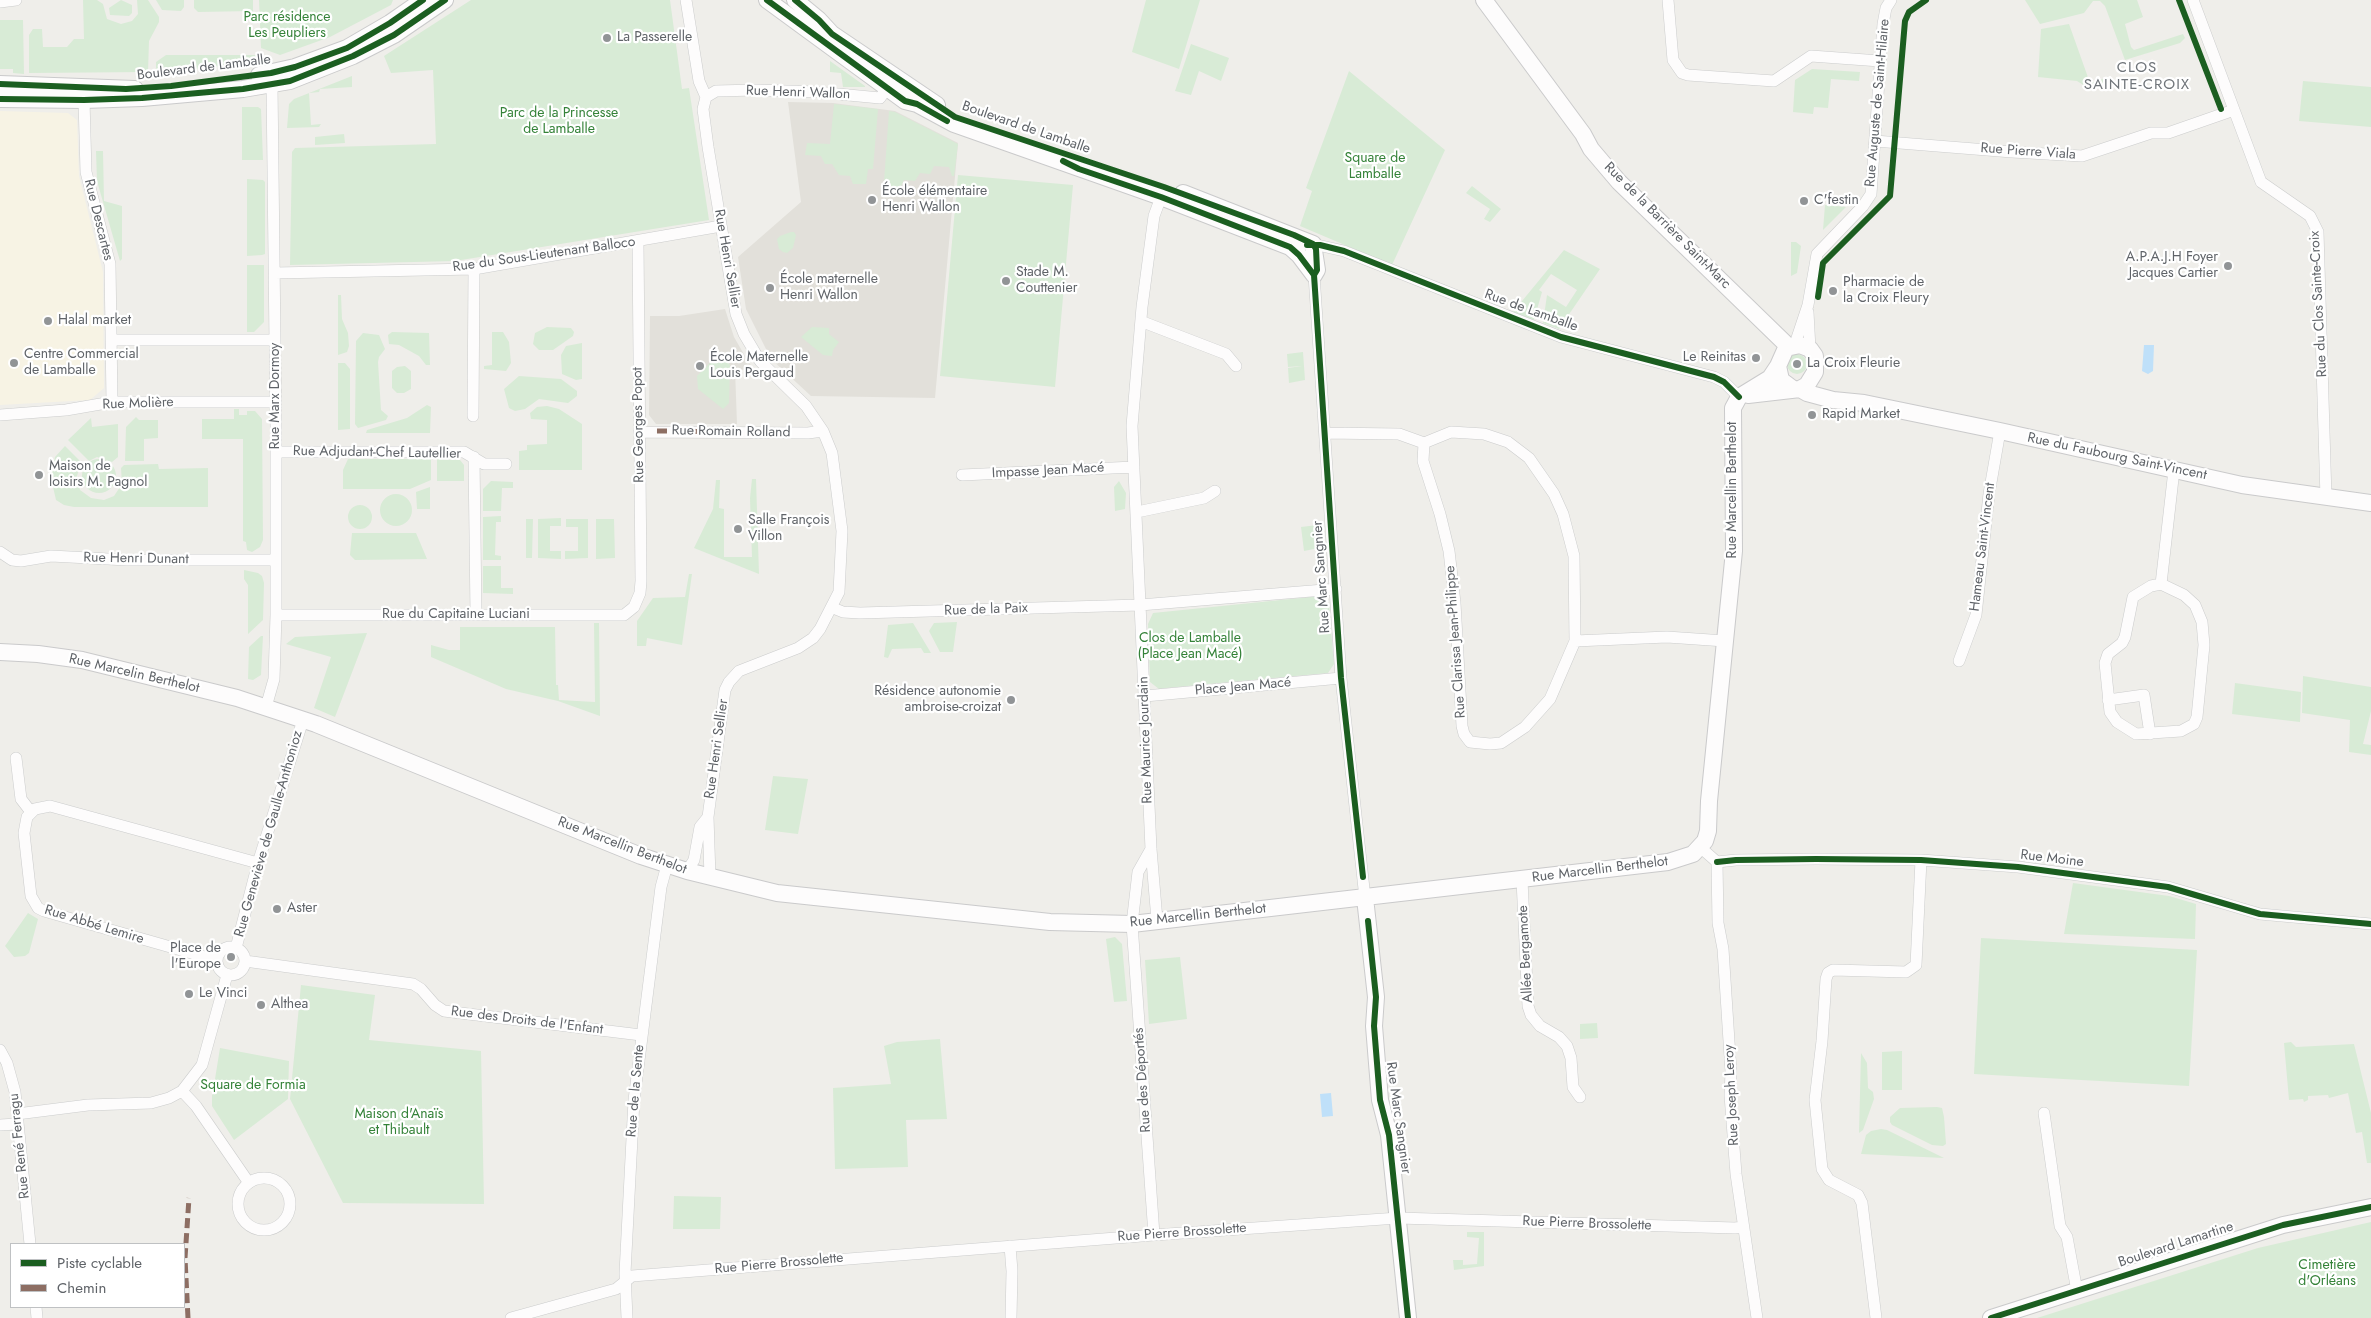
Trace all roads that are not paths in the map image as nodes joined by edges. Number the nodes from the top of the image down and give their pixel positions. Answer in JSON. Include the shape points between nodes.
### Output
{"nodes":[{"id":1,"x":16,"y":0,"type":"edge"},
{"id":2,"x":446,"y":0,"type":"edge"},
{"id":3,"x":686,"y":0,"type":"edge"},
{"id":4,"x":767,"y":0,"type":"edge"},
{"id":5,"x":1484,"y":0,"type":"edge"},
{"id":6,"x":1668,"y":0,"type":"edge"},
{"id":7,"x":1891,"y":0,"type":"edge"},
{"id":8,"x":2193,"y":0,"type":"edge"},
{"id":9,"x":0,"y":2,"type":"edge"},
{"id":10,"x":802,"y":2,"type":"edge"},
{"id":11,"x":415,"y":7,"type":"edge"},
{"id":12,"x":1880,"y":61,"type":"junction"},
{"id":13,"x":272,"y":78,"type":"junction"},
{"id":14,"x":891,"y":83,"type":"junction"},
{"id":15,"x":0,"y":84,"type":"edge"},
{"id":16,"x":84,"y":94,"type":"junction"},
{"id":17,"x":706,"y":98,"type":"junction"},
{"id":18,"x":0,"y":99,"type":"edge"},
{"id":19,"x":2234,"y":110,"type":"junction"},
{"id":20,"x":1875,"y":141,"type":"junction"},
{"id":21,"x":1162,"y":192,"type":"junction"},
{"id":22,"x":721,"y":226,"type":"junction"},
{"id":23,"x":638,"y":242,"type":"junction"},
{"id":24,"x":1314,"y":244,"type":"junction"},
{"id":25,"x":474,"y":268,"type":"junction"},
{"id":26,"x":275,"y":273,"type":"junction"},
{"id":27,"x":1314,"y":275,"type":"junction"},
{"id":28,"x":1808,"y":305,"type":"junction"},
{"id":29,"x":1142,"y":322,"type":"junction"},
{"id":30,"x":111,"y":340,"type":"junction"},
{"id":31,"x":275,"y":340,"type":"junction"},
{"id":32,"x":1798,"y":347,"type":"junction"},
{"id":33,"x":1236,"y":366,"type":"dead end"},
{"id":34,"x":1778,"y":366,"type":"junction"},
{"id":35,"x":1815,"y":372,"type":"junction"},
{"id":36,"x":1796,"y":389,"type":"junction"},
{"id":37,"x":1740,"y":396,"type":"junction"},
{"id":38,"x":112,"y":402,"type":"junction"},
{"id":39,"x":276,"y":402,"type":"junction"},
{"id":40,"x":1864,"y":403,"type":"junction"},
{"id":41,"x":0,"y":415,"type":"edge"},
{"id":42,"x":473,"y":416,"type":"dead end"},
{"id":43,"x":823,"y":431,"type":"junction"},
{"id":44,"x":639,"y":432,"type":"junction"},
{"id":45,"x":2000,"y":432,"type":"junction"},
{"id":46,"x":1325,"y":433,"type":"junction"},
{"id":47,"x":1424,"y":443,"type":"junction"},
{"id":48,"x":276,"y":452,"type":"junction"},
{"id":49,"x":474,"y":457,"type":"junction"},
{"id":50,"x":506,"y":464,"type":"dead end"},
{"id":51,"x":1134,"y":467,"type":"junction"},
{"id":52,"x":2174,"y":470,"type":"junction"},
{"id":53,"x":962,"y":475,"type":"dead end"},
{"id":54,"x":1215,"y":491,"type":"dead end"},
{"id":55,"x":2326,"y":498,"type":"junction"},
{"id":56,"x":2371,"y":504,"type":"edge"},
{"id":57,"x":1137,"y":512,"type":"junction"},
{"id":58,"x":0,"y":552,"type":"edge"},
{"id":59,"x":276,"y":560,"type":"junction"},
{"id":60,"x":2161,"y":584,"type":"junction"},
{"id":61,"x":1336,"y":590,"type":"junction"},
{"id":62,"x":1140,"y":605,"type":"junction"},
{"id":63,"x":634,"y":607,"type":"joint"},
{"id":64,"x":833,"y":608,"type":"junction"},
{"id":65,"x":276,"y":614,"type":"junction"},
{"id":66,"x":476,"y":615,"type":"junction"},
{"id":67,"x":1575,"y":641,"type":"junction"},
{"id":68,"x":1725,"y":641,"type":"junction"},
{"id":69,"x":0,"y":652,"type":"edge"},
{"id":70,"x":1959,"y":661,"type":"dead end"},
{"id":71,"x":1341,"y":678,"type":"junction"},
{"id":72,"x":1144,"y":696,"type":"junction"},
{"id":73,"x":2108,"y":700,"type":"junction"},
{"id":74,"x":266,"y":708,"type":"junction"},
{"id":75,"x":303,"y":720,"type":"junction"},
{"id":76,"x":2150,"y":734,"type":"junction"},
{"id":77,"x":16,"y":758,"type":"dead end"},
{"id":78,"x":31,"y":812,"type":"junction"},
{"id":79,"x":708,"y":817,"type":"junction"},
{"id":80,"x":1700,"y":847,"type":"junction"},
{"id":81,"x":1151,"y":849,"type":"junction"},
{"id":82,"x":1920,"y":860,"type":"junction"},
{"id":83,"x":258,"y":863,"type":"junction"},
{"id":84,"x":1719,"y":865,"type":"junction"},
{"id":85,"x":667,"y":866,"type":"junction"},
{"id":86,"x":687,"y":871,"type":"junction"},
{"id":87,"x":710,"y":878,"type":"junction"},
{"id":88,"x":1522,"y":880,"type":"junction"},
{"id":89,"x":1365,"y":898,"type":"junction"},
{"id":90,"x":1157,"y":920,"type":"junction"},
{"id":91,"x":1132,"y":924,"type":"junction"},
{"id":92,"x":2371,"y":924,"type":"edge"},
{"id":93,"x":236,"y":948,"type":"junction"},
{"id":94,"x":217,"y":958,"type":"junction"},
{"id":95,"x":245,"y":961,"type":"junction"},
{"id":96,"x":227,"y":974,"type":"junction"},
{"id":97,"x":641,"y":1035,"type":"junction"},
{"id":98,"x":0,"y":1050,"type":"edge"},
{"id":99,"x":182,"y":1091,"type":"junction"},
{"id":100,"x":1580,"y":1097,"type":"dead end"},
{"id":101,"x":2044,"y":1113,"type":"dead end"},
{"id":102,"x":17,"y":1119,"type":"junction"},
{"id":103,"x":0,"y":1125,"type":"edge"},
{"id":104,"x":248,"y":1183,"type":"junction"},
{"id":105,"x":2371,"y":1207,"type":"edge"},
{"id":106,"x":1398,"y":1218,"type":"junction"},
{"id":107,"x":1743,"y":1227,"type":"junction"},
{"id":108,"x":1154,"y":1235,"type":"junction"},
{"id":109,"x":30,"y":1243,"type":"edge"},
{"id":110,"x":1010,"y":1246,"type":"junction"},
{"id":111,"x":625,"y":1282,"type":"junction"},
{"id":112,"x":2077,"y":1291,"type":"junction"},
{"id":113,"x":511,"y":1318,"type":"edge"},
{"id":114,"x":627,"y":1318,"type":"edge"},
{"id":115,"x":1011,"y":1318,"type":"edge"},
{"id":116,"x":1408,"y":1318,"type":"edge"},
{"id":117,"x":1757,"y":1318,"type":"edge"},
{"id":118,"x":1876,"y":1318,"type":"edge"},
{"id":119,"x":1991,"y":1318,"type":"edge"}],
"edges":[{"from":1,"to":9,"type":"street"},
{"from":2,"to":11,"type":"main road","name":"Boulevard de Lamballe"},
{"from":3,"to":17,"type":"street","name":"Rue Henri Sellier","via":[[699,81]]},
{"from":4,"to":14,"type":"main road","name":"Boulevard de Lamballe"},
{"from":5,"to":32,"type":"main road","name":"Rue de la Barrière Saint-Marc","via":[[1618,182]]},
{"from":6,"to":12,"type":"street","via":[[1673,60],[1688,76],[1774,81],[1811,56]]},
{"from":7,"to":12,"type":"street","name":"Rue Auguste de Saint-Hilaire","via":[[1885,14]]},
{"from":8,"to":19,"type":"street","name":"Rue du Clos Sainte-Croix"},
{"from":10,"to":14,"type":"main road","name":"Boulevard de Lamballe","via":[[832,34]]},
{"from":11,"to":13,"type":"main road","name":"Boulevard de Lamballe","via":[[394,35],[353,56],[314,73]]},
{"from":12,"to":20,"type":"street","name":"Rue Auguste de Saint-Hilaire"},
{"from":13,"to":16,"type":"main road","name":"Boulevard de Lamballe","via":[[142,98]]},
{"from":13,"to":26,"type":"street","name":"Rue Marx Dormoy"},
{"from":14,"to":17,"type":"street","name":"Rue Henri Wallon","via":[[880,98],[756,90],[716,91]]},
{"from":14,"to":21,"type":"main road","name":"Boulevard de Lamballe","via":[[905,101],[954,124]]},
{"from":15,"to":16,"type":"main road","name":"Boulevard de Lamballe"},
{"from":16,"to":18,"type":"main road","name":"Boulevard de Lamballe"},
{"from":16,"to":30,"type":"street","name":"Rue Descartes","via":[[86,172],[110,264]]},
{"from":17,"to":22,"type":"street","name":"Rue Henri Sellier","via":[[703,109]]},
{"from":19,"to":20,"type":"street","name":"Rue Pierre Viala","via":[[2082,156]]},
{"from":19,"to":55,"type":"street","name":"Rue du Clos Sainte-Croix","via":[[2261,182],[2310,216],[2318,232]]},
{"from":20,"to":28,"type":"street","name":"Rue Auguste de Saint-Hilaire","via":[[1870,198],[1817,254]]},
{"from":21,"to":24,"type":"main road","name":"Boulevard de Lamballe"},
{"from":21,"to":27,"type":"main road","name":"Boulevard de Lamballe","via":[[1290,247]]},
{"from":21,"to":29,"type":"street","name":"Rue Maurice Jourdain","via":[[1154,216]]},
{"from":22,"to":23,"type":"street","name":"Rue du Sous-Lieutenant Balloco"},
{"from":22,"to":43,"type":"street","name":"Rue Henri Sellier","via":[[734,303],[744,334],[760,361],[806,406]]},
{"from":23,"to":25,"type":"street","name":"Rue du Sous-Lieutenant Balloco"},
{"from":23,"to":44,"type":"street","name":"Rue Georges Popot"},
{"from":24,"to":27,"type":"main road","via":[[1317,270]]},
{"from":24,"to":37,"type":"street","name":"Rue de Lamballe","via":[[1344,251],[1560,337],[1714,377]]},
{"from":25,"to":26,"type":"street","name":"Rue du Sous-Lieutenant Balloco"},
{"from":25,"to":42,"type":"street"},
{"from":26,"to":31,"type":"street","name":"Rue Marx Dormoy"},
{"from":27,"to":46,"type":"street","name":"Rue Marc Sangnier"},
{"from":28,"to":32,"type":"street","name":"Rue Auguste de Saint-Hilaire"},
{"from":28,"to":32,"type":"street","name":"Rue Auguste de Saint-Hilaire"},
{"from":29,"to":33,"type":"street","via":[[1226,354]]},
{"from":29,"to":51,"type":"street","name":"Rue Maurice Jourdain","via":[[1132,426]]},
{"from":30,"to":31,"type":"street"},
{"from":30,"to":38,"type":"street","name":"Rue Descartes"},
{"from":31,"to":39,"type":"street","name":"Rue Marx Dormoy"},
{"from":32,"to":34,"type":"main road","via":[[1781,357]]},
{"from":32,"to":35,"type":"main road","via":[[1814,356]]},
{"from":34,"to":36,"type":"main road","via":[[1780,380]]},
{"from":34,"to":37,"type":"main road","via":[[1770,378]]},
{"from":35,"to":36,"type":"main road","via":[[1811,381]]},
{"from":35,"to":40,"type":"main road","name":"Rue du Faubourg Saint-Vincent","via":[[1835,392]]},
{"from":36,"to":37,"type":"main road"},
{"from":36,"to":40,"type":"main road","name":"Rue du Faubourg Saint-Vincent","via":[[1831,399]]},
{"from":37,"to":68,"type":"main road","name":"Rue Marcellin Berthelot","via":[[1733,408],[1734,551]]},
{"from":38,"to":39,"type":"street","name":"Rue Molière"},
{"from":38,"to":41,"type":"street","name":"Rue Molière","via":[[66,410]]},
{"from":39,"to":48,"type":"street","name":"Rue Marx Dormoy"},
{"from":40,"to":45,"type":"main road","name":"Rue du Faubourg Saint-Vincent"},
{"from":43,"to":44,"type":"street","name":"Rue Romain Rolland"},
{"from":43,"to":64,"type":"street","name":"Rue Henri Sellier","via":[[832,453],[841,524],[840,584]]},
{"from":44,"to":63,"type":"street","name":"Rue Georges Popot","via":[[641,581]]},
{"from":45,"to":52,"type":"main road","name":"Rue du Faubourg Saint-Vincent"},
{"from":45,"to":70,"type":"street","name":"Hameau Saint-Vincent","via":[[1988,494],[1976,615]]},
{"from":46,"to":47,"type":"street","via":[[1398,434]]},
{"from":46,"to":61,"type":"street","name":"Rue Marc Sangnier"},
{"from":47,"to":67,"type":"street","name":"Rue Clarissa Jean-Philippe","via":[[1451,432],[1484,434],[1499,438],[1529,458],[1563,514],[1574,556]]},
{"from":47,"to":67,"type":"street","name":"Rue Clarissa Jean-Philippe","via":[[1423,461],[1449,551],[1460,713],[1466,738],[1478,743],[1501,743],[1525,727],[1550,699]]},
{"from":48,"to":49,"type":"street","name":"Rue Adjudant-Chef Lautellier","via":[[464,452]]},
{"from":48,"to":59,"type":"street","name":"Rue Marx Dormoy"},
{"from":49,"to":50,"type":"street","name":"Rue Adjudant-Chef Lautellier","via":[[484,464]]},
{"from":49,"to":66,"type":"street"},
{"from":51,"to":53,"type":"street","name":"Impasse Jean Macé"},
{"from":51,"to":57,"type":"street","name":"Rue Maurice Jourdain"},
{"from":52,"to":55,"type":"main road","name":"Rue du Faubourg Saint-Vincent"},
{"from":52,"to":60,"type":"street"},
{"from":54,"to":57,"type":"street","via":[[1204,498]]},
{"from":55,"to":56,"type":"main road","name":"Rue du Faubourg Saint-Vincent"},
{"from":57,"to":62,"type":"street","name":"Rue Maurice Jourdain"},
{"from":58,"to":59,"type":"street","name":"Rue Henri Dunant","via":[[12,560],[21,561],[51,556],[127,560]]},
{"from":59,"to":65,"type":"street","name":"Rue Marx Dormoy"},
{"from":60,"to":73,"type":"street","via":[[2133,597],[2126,636],[2106,658]]},
{"from":60,"to":76,"type":"street","via":[[2184,595],[2195,605],[2202,622],[2204,645],[2194,724],[2181,731]]},
{"from":61,"to":62,"type":"street"},
{"from":61,"to":71,"type":"street","name":"Rue Marc Sangnier"},
{"from":62,"to":64,"type":"street","name":"Rue de la Paix","via":[[860,613]]},
{"from":62,"to":72,"type":"street","name":"Rue Maurice Jourdain"},
{"from":63,"to":66,"type":"street","name":"Rue du Capitaine Luciani","via":[[616,615]]},
{"from":64,"to":79,"type":"street","name":"Rue Henri Sellier","via":[[820,629],[805,644],[747,666],[729,682],[721,713]]},
{"from":65,"to":66,"type":"street","name":"Rue du Capitaine Luciani"},
{"from":65,"to":74,"type":"street","name":"Rue Marx Dormoy","via":[[274,679]]},
{"from":67,"to":68,"type":"street","via":[[1667,637]]},
{"from":68,"to":80,"type":"main road","name":"Rue Marcellin Berthelot","via":[[1708,832]]},
{"from":69,"to":74,"type":"main road","name":"Rue Marcelin Berthelot","via":[[38,654],[99,664]]},
{"from":71,"to":72,"type":"street","name":"Place Jean Macé"},
{"from":71,"to":89,"type":"street","name":"Rue Marc Sangnier"},
{"from":72,"to":81,"type":"street","name":"Rue Maurice Jourdain"},
{"from":73,"to":76,"type":"street","via":[[2110,712],[2117,722],[2136,734]]},
{"from":73,"to":76,"type":"street","via":[[2144,695]]},
{"from":74,"to":75,"type":"main road","name":"Rue Marcellin Berthelot"},
{"from":75,"to":83,"type":"street","name":"Rue Geneviève de Gaulle-Anthonioz"},
{"from":75,"to":85,"type":"main road","name":"Rue Marcellin Berthelot"},
{"from":77,"to":78,"type":"street","via":[[21,799]]},
{"from":78,"to":83,"type":"street","via":[[50,806]]},
{"from":78,"to":94,"type":"street","name":"Rue Abbé Lemire","via":[[25,822],[24,833],[30,896],[38,908]]},
{"from":79,"to":86,"type":"street","name":"Rue Henri Sellier","via":[[700,827],[694,860]]},
{"from":79,"to":87,"type":"street","name":"Rue Henri Sellier"},
{"from":80,"to":84,"type":"street"},
{"from":80,"to":88,"type":"main road","name":"Rue Marcellin Berthelot","via":[[1681,860]]},
{"from":81,"to":90,"type":"street","name":"Rue Maurice Jourdain"},
{"from":81,"to":91,"type":"street","via":[[1138,872]]},
{"from":82,"to":84,"type":"street","name":"Rue Moine","via":[[1736,860]]},
{"from":82,"to":92,"type":"street","name":"Rue Moine","via":[[2018,867],[2168,887],[2260,914]]},
{"from":82,"to":118,"type":"street","via":[[1916,965],[1906,972],[1833,970],[1828,973],[1814,1100],[1822,1169],[1829,1180],[1858,1195],[1862,1203]]},
{"from":83,"to":93,"type":"street","name":"Rue Geneviève de Gaulle-Anthonioz"},
{"from":84,"to":107,"type":"street","name":"Rue Joseph Leroy","via":[[1718,923],[1724,959],[1730,1105]]},
{"from":85,"to":86,"type":"main road","name":"Rue Marcellin Berthelot"},
{"from":85,"to":97,"type":"street","name":"Rue de la Sente","via":[[661,887]]},
{"from":86,"to":87,"type":"main road","name":"Rue Marcellin Berthelot"},
{"from":87,"to":91,"type":"main road","name":"Rue Marcellin Berthelot","via":[[777,893],[1050,922]]},
{"from":88,"to":89,"type":"main road","name":"Rue Marcellin Berthelot"},
{"from":88,"to":100,"type":"street","name":"Allée Bergamote","via":[[1528,1006],[1540,1026],[1567,1046],[1573,1087]]},
{"from":89,"to":90,"type":"main road","name":"Rue Marcellin Berthelot"},
{"from":89,"to":106,"type":"main road","name":"Rue Marc Sangnier","via":[[1376,997],[1374,1026],[1380,1100],[1389,1135]]},
{"from":90,"to":91,"type":"main road","name":"Rue Marcellin Berthelot"},
{"from":91,"to":108,"type":"street","name":"Rue des Déportés"},
{"from":93,"to":94,"type":"street","via":[[223,950]]},
{"from":93,"to":95,"type":"street"},
{"from":94,"to":96,"type":"street","via":[[218,966]]},
{"from":95,"to":96,"type":"street","via":[[240,972]]},
{"from":95,"to":97,"type":"street","name":"Rue des Droits de l'Enfant","via":[[413,984],[444,1011]]},
{"from":96,"to":99,"type":"street","via":[[202,1065]]},
{"from":97,"to":111,"type":"street","name":"Rue de la Sente","via":[[634,1100]]},
{"from":98,"to":102,"type":"street","name":"Rue René Ferragu","via":[[15,1092]]},
{"from":99,"to":102,"type":"street","via":[[151,1103],[88,1105]]},
{"from":99,"to":104,"type":"street","via":[[196,1106]]},
{"from":101,"to":112,"type":"street","via":[[2060,1226],[2067,1237]]},
{"from":102,"to":103,"type":"street"},
{"from":102,"to":109,"type":"street","name":"Rue René Ferragu"},
{"from":104,"to":104,"type":"street","via":[[269,1178],[286,1190],[290,1210],[282,1223],[260,1230],[241,1218],[239,1195]]},
{"from":105,"to":112,"type":"main road","name":"Boulevard Lamartine","via":[[2283,1225]]},
{"from":106,"to":107,"type":"street","name":"Rue Pierre Brossolette"},
{"from":106,"to":108,"type":"street","name":"Rue Pierre Brossolette"},
{"from":106,"to":116,"type":"main road","name":"Rue Marc Sangnier"},
{"from":107,"to":117,"type":"street","name":"Rue Joseph Leroy"},
{"from":108,"to":110,"type":"street","name":"Rue Pierre Brossolette"},
{"from":110,"to":111,"type":"street","name":"Rue Pierre Brossolette","via":[[640,1275]]},
{"from":110,"to":115,"type":"street"},
{"from":111,"to":113,"type":"street","name":"Rue Pierre Brossolette","via":[[616,1289]]},
{"from":111,"to":114,"type":"street","name":"Rue de la Sente"},
{"from":112,"to":119,"type":"main road","name":"Boulevard Lamartine"}]}
